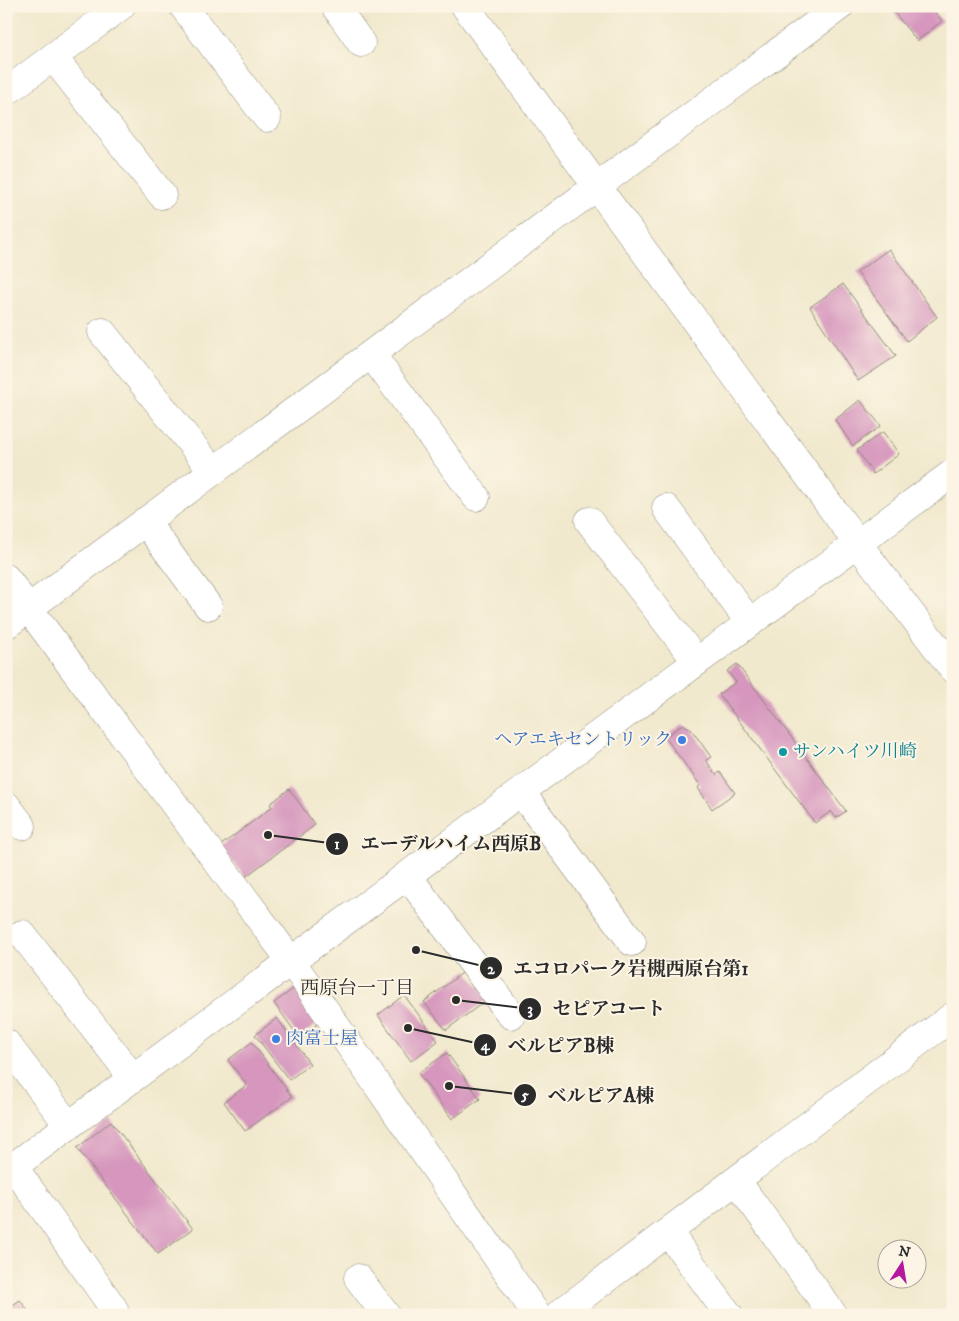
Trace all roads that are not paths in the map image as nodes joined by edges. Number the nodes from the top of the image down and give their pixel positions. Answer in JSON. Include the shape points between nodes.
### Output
{"nodes":[{"id":1,"x":121,"y":6,"type":"edge"},
{"id":2,"x":183,"y":6,"type":"edge"},
{"id":3,"x":335,"y":6,"type":"edge"},
{"id":4,"x":465,"y":6,"type":"edge"},
{"id":5,"x":840,"y":6,"type":"edge"},
{"id":6,"x":361,"y":43,"type":"dead end"},
{"id":7,"x":53,"y":57,"type":"junction"},
{"id":8,"x":6,"y":92,"type":"edge"},
{"id":9,"x":267,"y":118,"type":"dead end"},
{"id":10,"x":597,"y":187,"type":"junction"},
{"id":11,"x":162,"y":195,"type":"dead end"},
{"id":12,"x":102,"y":332,"type":"dead end"},
{"id":13,"x":371,"y":354,"type":"junction"},
{"id":14,"x":213,"y":471,"type":"junction"},
{"id":15,"x":953,"y":474,"type":"edge"},
{"id":16,"x":476,"y":496,"type":"dead end"},
{"id":17,"x":666,"y":508,"type":"dead end"},
{"id":18,"x":145,"y":521,"type":"junction"},
{"id":19,"x":589,"y":521,"type":"dead end"},
{"id":20,"x":858,"y":544,"type":"junction"},
{"id":21,"x":6,"y":578,"type":"edge"},
{"id":22,"x":208,"y":606,"type":"dead end"},
{"id":23,"x":29,"y":608,"type":"junction"},
{"id":24,"x":750,"y":623,"type":"junction"},
{"id":25,"x":6,"y":625,"type":"edge"},
{"id":26,"x":697,"y":662,"type":"junction"},
{"id":27,"x":953,"y":669,"type":"edge"},
{"id":28,"x":520,"y":792,"type":"junction"},
{"id":29,"x":407,"y":875,"type":"junction"},
{"id":30,"x":22,"y":934,"type":"dead end"},
{"id":31,"x":632,"y":942,"type":"dead end"},
{"id":32,"x":291,"y":961,"type":"junction"},
{"id":33,"x":511,"y":1015,"type":"dead end"},
{"id":34,"x":953,"y":1016,"type":"edge"},
{"id":35,"x":6,"y":1043,"type":"edge"},
{"id":36,"x":133,"y":1078,"type":"junction"},
{"id":37,"x":69,"y":1126,"type":"junction"},
{"id":38,"x":10,"y":1170,"type":"edge"},
{"id":39,"x":736,"y":1180,"type":"junction"},
{"id":40,"x":668,"y":1232,"type":"junction"},
{"id":41,"x":358,"y":1278,"type":"dead end"},
{"id":42,"x":114,"y":1309,"type":"dead end"},
{"id":43,"x":832,"y":1313,"type":"dead end"},
{"id":44,"x":386,"y":1315,"type":"edge"},
{"id":45,"x":537,"y":1315,"type":"edge"},
{"id":46,"x":558,"y":1315,"type":"edge"},
{"id":47,"x":729,"y":1315,"type":"edge"}],
"edges":[{"from":1,"to":7,"type":"street"},
{"from":2,"to":9,"type":"street"},
{"from":3,"to":6,"type":"street"},
{"from":4,"to":10,"type":"street"},
{"from":5,"to":10,"type":"street"},
{"from":7,"to":8,"type":"street"},
{"from":7,"to":11,"type":"street"},
{"from":10,"to":13,"type":"street"},
{"from":10,"to":20,"type":"street"},
{"from":12,"to":14,"type":"street"},
{"from":13,"to":14,"type":"street"},
{"from":13,"to":16,"type":"street"},
{"from":14,"to":18,"type":"street"},
{"from":15,"to":20,"type":"street"},
{"from":17,"to":24,"type":"street"},
{"from":18,"to":22,"type":"street"},
{"from":18,"to":23,"type":"street"},
{"from":19,"to":26,"type":"street"},
{"from":20,"to":24,"type":"street"},
{"from":20,"to":27,"type":"street"},
{"from":21,"to":23,"type":"street"},
{"from":23,"to":25,"type":"street"},
{"from":23,"to":32,"type":"street"},
{"from":24,"to":26,"type":"street"},
{"from":26,"to":28,"type":"street"},
{"from":28,"to":29,"type":"street"},
{"from":28,"to":31,"type":"street"},
{"from":29,"to":32,"type":"street"},
{"from":29,"to":33,"type":"street"},
{"from":30,"to":36,"type":"street"},
{"from":32,"to":36,"type":"street"},
{"from":32,"to":45,"type":"street"},
{"from":34,"to":39,"type":"street"},
{"from":35,"to":37,"type":"street"},
{"from":36,"to":37,"type":"street"},
{"from":37,"to":38,"type":"street"},
{"from":38,"to":42,"type":"street"},
{"from":39,"to":40,"type":"street"},
{"from":39,"to":43,"type":"street"},
{"from":40,"to":46,"type":"street"},
{"from":40,"to":47,"type":"street"},
{"from":41,"to":44,"type":"street"}]}
